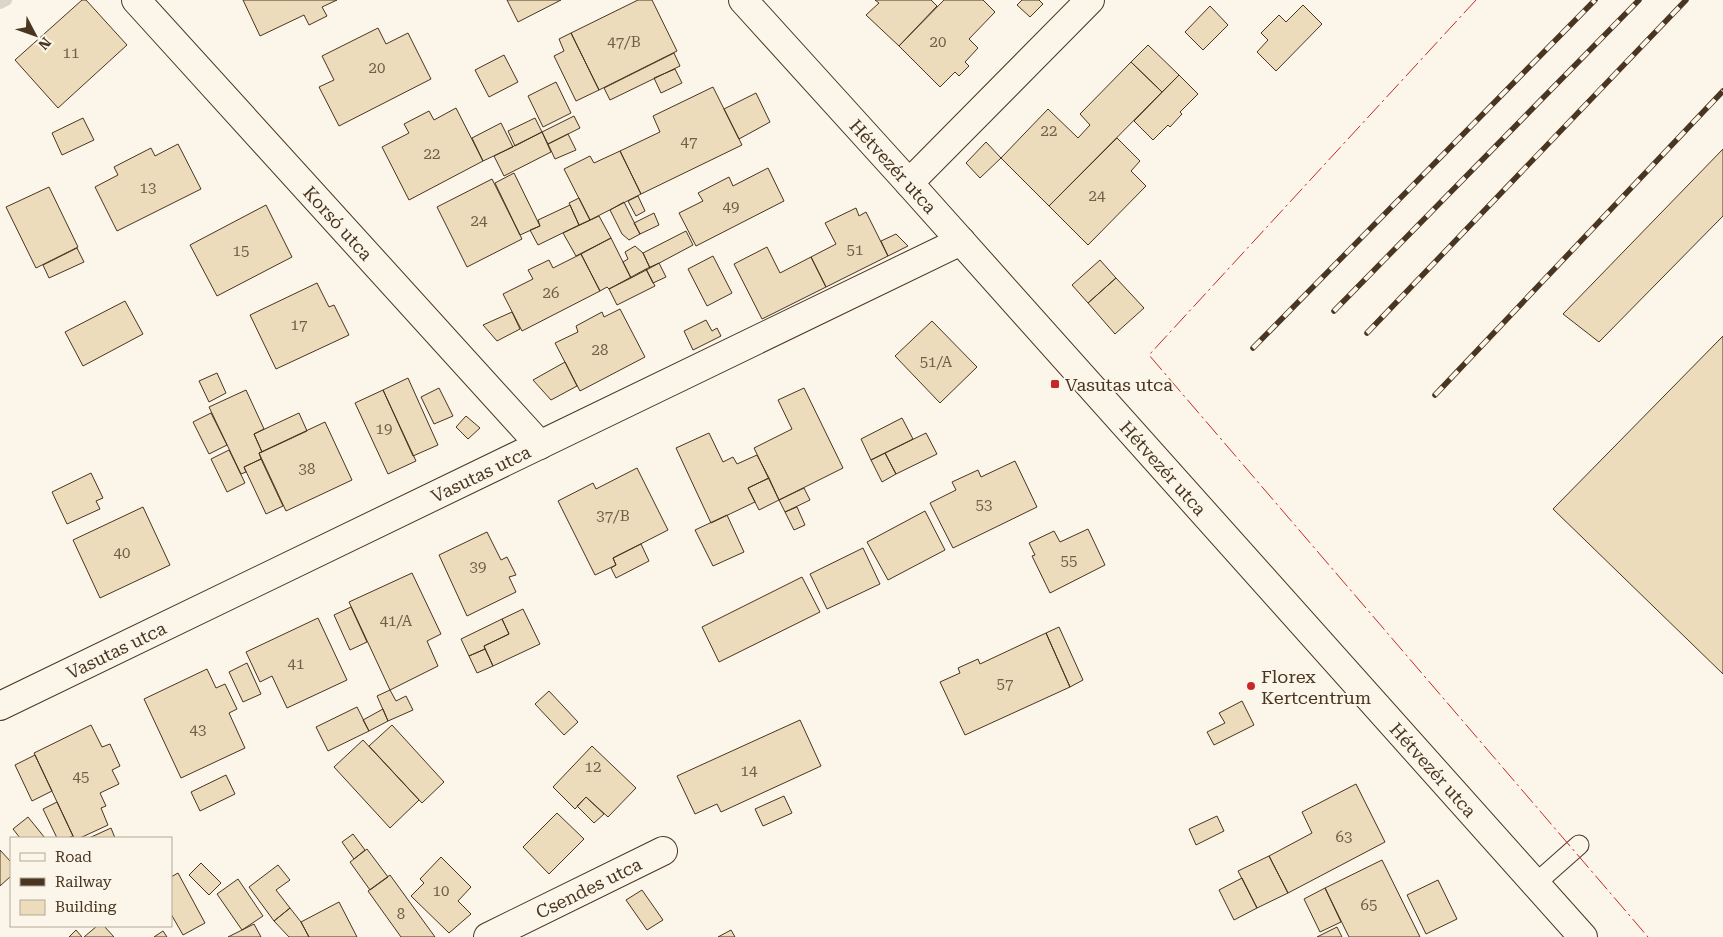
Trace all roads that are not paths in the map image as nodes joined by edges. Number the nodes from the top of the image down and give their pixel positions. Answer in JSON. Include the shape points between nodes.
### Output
{"nodes":[{"id":1,"x":136,"y":0,"type":"edge"},
{"id":2,"x":743,"y":0,"type":"edge"},
{"id":3,"x":1090,"y":0,"type":"edge"},
{"id":4,"x":910,"y":183,"type":"junction"},
{"id":5,"x":961,"y":241,"type":"junction"},
{"id":6,"x":540,"y":445,"type":"junction"},
{"id":7,"x":0,"y":706,"type":"edge"},
{"id":8,"x":1579,"y":845,"type":"dead end"},
{"id":9,"x":663,"y":851,"type":"dead end"},
{"id":10,"x":1535,"y":884,"type":"junction"},
{"id":11,"x":488,"y":937,"type":"edge"},
{"id":12,"x":1583,"y":937,"type":"edge"}],
"edges":[{"from":1,"to":6,"type":"street","name":"Korsó utca"},
{"from":2,"to":4,"type":"street","name":"Hétvezér utca"},
{"from":3,"to":4,"type":"street"},
{"from":4,"to":5,"type":"street","name":"Hétvezér utca"},
{"from":5,"to":6,"type":"street","name":"Vasutas utca"},
{"from":5,"to":10,"type":"street","name":"Hétvezér utca"},
{"from":6,"to":7,"type":"street","name":"Vasutas utca"},
{"from":8,"to":10,"type":"lane"},
{"from":9,"to":11,"type":"street","name":"Csendes utca"},
{"from":10,"to":12,"type":"street","name":"Hétvezér utca"}]}
